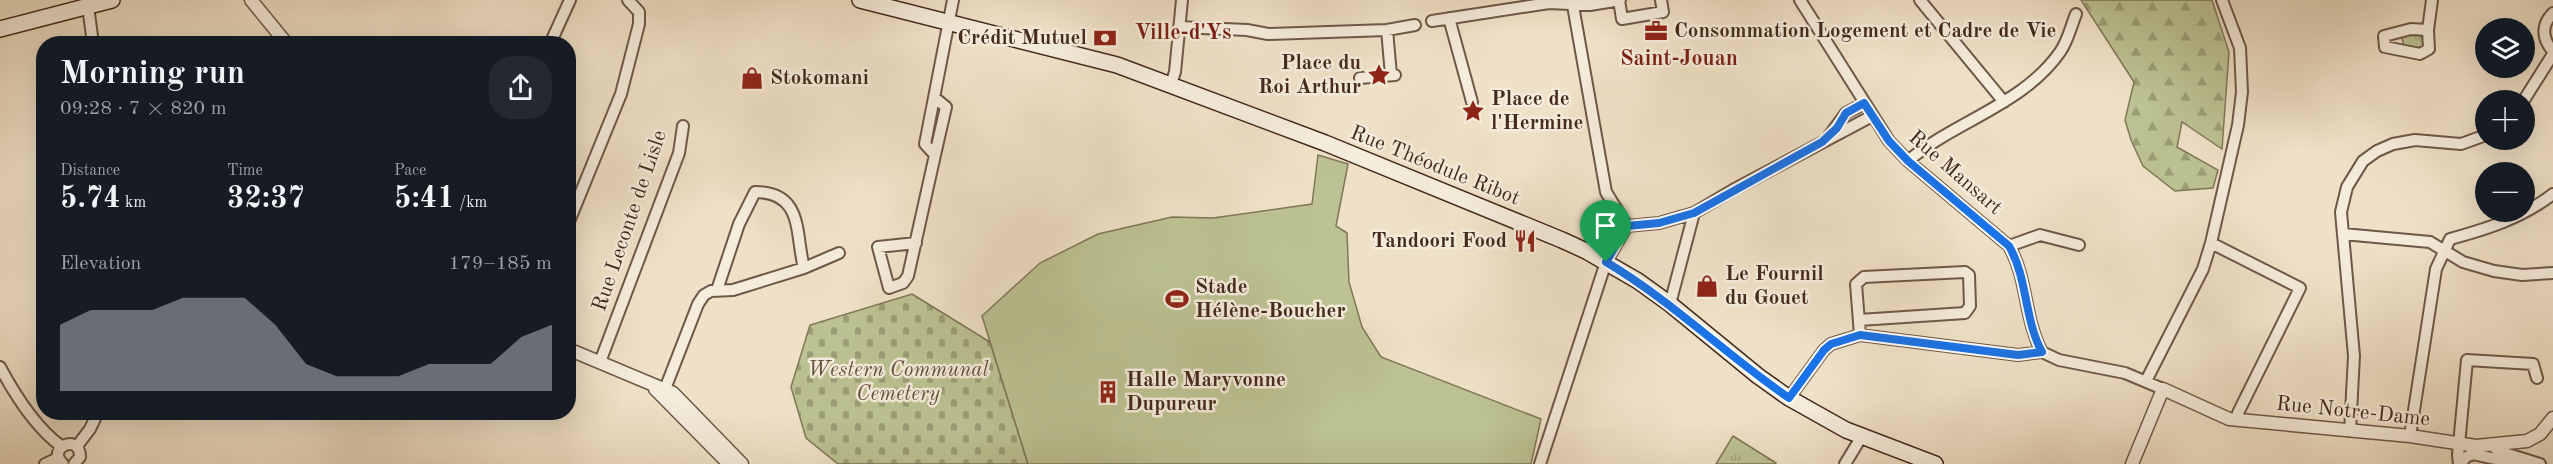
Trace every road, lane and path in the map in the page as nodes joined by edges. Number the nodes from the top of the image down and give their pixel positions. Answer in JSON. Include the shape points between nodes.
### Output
{"nodes":[{"id":1,"x":112,"y":0,"type":"edge"},
{"id":2,"x":251,"y":0,"type":"edge"},
{"id":3,"x":570,"y":0,"type":"edge"},
{"id":4,"x":628,"y":0,"type":"edge"},
{"id":5,"x":860,"y":0,"type":"edge"},
{"id":6,"x":953,"y":0,"type":"edge"},
{"id":7,"x":1182,"y":0,"type":"edge"},
{"id":8,"x":1619,"y":0,"type":"edge"},
{"id":9,"x":1661,"y":0,"type":"edge"},
{"id":10,"x":1800,"y":0,"type":"edge"},
{"id":11,"x":1920,"y":0,"type":"edge"},
{"id":12,"x":2222,"y":0,"type":"edge"},
{"id":13,"x":2432,"y":0,"type":"edge"},
{"id":14,"x":1573,"y":2,"type":"edge"},
{"id":15,"x":88,"y":6,"type":"junction"},
{"id":16,"x":2553,"y":13,"type":"edge"},
{"id":17,"x":2076,"y":14,"type":"dead end"},
{"id":18,"x":1449,"y":18,"type":"junction"},
{"id":19,"x":1432,"y":21,"type":"dead end"},
{"id":20,"x":950,"y":22,"type":"junction"},
{"id":21,"x":1415,"y":25,"type":"dead end"},
{"id":22,"x":1179,"y":27,"type":"junction"},
{"id":23,"x":0,"y":29,"type":"edge"},
{"id":24,"x":1387,"y":30,"type":"junction"},
{"id":25,"x":2428,"y":30,"type":"dead end"},
{"id":26,"x":93,"y":36,"type":"edge"},
{"id":27,"x":280,"y":36,"type":"edge"},
{"id":28,"x":554,"y":36,"type":"edge"},
{"id":29,"x":2553,"y":52,"type":"edge"},
{"id":30,"x":1360,"y":78,"type":"dead end"},
{"id":31,"x":1171,"y":84,"type":"junction"},
{"id":32,"x":2530,"y":90,"type":"edge"},
{"id":33,"x":1472,"y":102,"type":"dead end"},
{"id":34,"x":2004,"y":102,"type":"junction"},
{"id":35,"x":1864,"y":103,"type":"junction"},
{"id":36,"x":1872,"y":116,"type":"junction"},
{"id":37,"x":683,"y":126,"type":"dead end"},
{"id":38,"x":2475,"y":139,"type":"edge"},
{"id":39,"x":1822,"y":142,"type":"junction"},
{"id":40,"x":1908,"y":161,"type":"junction"},
{"id":41,"x":2553,"y":194,"type":"edge"},
{"id":42,"x":576,"y":204,"type":"edge"},
{"id":43,"x":1694,"y":213,"type":"junction"},
{"id":44,"x":1627,"y":226,"type":"junction"},
{"id":45,"x":2343,"y":234,"type":"junction"},
{"id":46,"x":916,"y":243,"type":"junction"},
{"id":47,"x":2211,"y":243,"type":"junction"},
{"id":48,"x":2079,"y":245,"type":"dead end"},
{"id":49,"x":2009,"y":246,"type":"junction"},
{"id":50,"x":2445,"y":249,"type":"junction"},
{"id":51,"x":839,"y":253,"type":"dead end"},
{"id":52,"x":1606,"y":262,"type":"junction"},
{"id":53,"x":804,"y":268,"type":"junction"},
{"id":54,"x":2553,"y":273,"type":"edge"},
{"id":55,"x":717,"y":290,"type":"junction"},
{"id":56,"x":1670,"y":304,"type":"junction"},
{"id":57,"x":1859,"y":320,"type":"junction"},
{"id":58,"x":1860,"y":335,"type":"junction"},
{"id":59,"x":576,"y":352,"type":"edge"},
{"id":60,"x":2042,"y":352,"type":"junction"},
{"id":61,"x":600,"y":362,"type":"junction"},
{"id":62,"x":0,"y":367,"type":"edge"},
{"id":63,"x":2537,"y":378,"type":"dead end"},
{"id":64,"x":645,"y":380,"type":"junction"},
{"id":65,"x":2146,"y":381,"type":"junction"},
{"id":66,"x":665,"y":389,"type":"junction"},
{"id":67,"x":2163,"y":389,"type":"junction"},
{"id":68,"x":1789,"y":398,"type":"junction"},
{"id":69,"x":2553,"y":418,"type":"edge"},
{"id":70,"x":94,"y":420,"type":"edge"},
{"id":71,"x":2237,"y":420,"type":"junction"},
{"id":72,"x":2350,"y":431,"type":"junction"},
{"id":73,"x":1862,"y":436,"type":"junction"},
{"id":74,"x":2410,"y":436,"type":"junction"},
{"id":75,"x":2459,"y":445,"type":"junction"},
{"id":76,"x":61,"y":446,"type":"junction"},
{"id":77,"x":77,"y":446,"type":"junction"},
{"id":78,"x":2493,"y":446,"type":"junction"},
{"id":79,"x":60,"y":461,"type":"edge"},
{"id":80,"x":2536,"y":463,"type":"edge"},
{"id":81,"x":45,"y":464,"type":"edge"},
{"id":82,"x":74,"y":464,"type":"edge"},
{"id":83,"x":729,"y":464,"type":"edge"},
{"id":84,"x":742,"y":464,"type":"edge"},
{"id":85,"x":1540,"y":464,"type":"edge"},
{"id":86,"x":1845,"y":464,"type":"edge"},
{"id":87,"x":1935,"y":464,"type":"edge"},
{"id":88,"x":2132,"y":464,"type":"edge"},
{"id":89,"x":2460,"y":464,"type":"edge"}],
"edges":[{"from":1,"to":15,"type":"main road"},
{"from":2,"to":27,"type":"street"},
{"from":3,"to":28,"type":"street"},
{"from":4,"to":42,"type":"street","via":[[639,12],[639,24],[621,94]]},
{"from":5,"to":20,"type":"main road","name":"Rue Théodule Ribot"},
{"from":6,"to":20,"type":"street"},
{"from":7,"to":22,"type":"street"},
{"from":8,"to":9,"type":"street","via":[[1622,19],[1663,12]]},
{"from":8,"to":14,"type":"street"},
{"from":10,"to":35,"type":"street","name":"Rue Mansart"},
{"from":11,"to":34,"type":"street"},
{"from":12,"to":47,"type":"street","via":[[2240,48],[2242,92]]},
{"from":13,"to":25,"type":"street"},
{"from":14,"to":18,"type":"street"},
{"from":14,"to":44,"type":"street","via":[[1606,192]]},
{"from":15,"to":23,"type":"main road"},
{"from":15,"to":26,"type":"street"},
{"from":16,"to":29,"type":"street","via":[[2544,29]]},
{"from":17,"to":34,"type":"street","via":[[2062,50],[2044,72]]},
{"from":18,"to":19,"type":"street"},
{"from":18,"to":33,"type":"street"},
{"from":20,"to":31,"type":"main road","name":"Rue Théodule Ribot","via":[[1117,65]]},
{"from":20,"to":46,"type":"street","via":[[925,144],[935,155]]},
{"from":21,"to":24,"type":"street"},
{"from":22,"to":24,"type":"street","via":[[1268,34]]},
{"from":22,"to":31,"type":"street"},
{"from":24,"to":30,"type":"street","via":[[1394,75]]},
{"from":29,"to":32,"type":"street"},
{"from":31,"to":52,"type":"main road","name":"Rue Théodule Ribot","via":[[1562,240]]},
{"from":34,"to":40,"type":"street","via":[[1923,148]]},
{"from":35,"to":36,"type":"street","name":"Rue Mansart"},
{"from":35,"to":39,"type":"street","via":[[1846,113]]},
{"from":36,"to":39,"type":"street"},
{"from":36,"to":40,"type":"street","name":"Rue Mansart"},
{"from":37,"to":61,"type":"street","name":"Rue Leconte de Lisle","via":[[679,153]]},
{"from":38,"to":45,"type":"street","via":[[2460,144],[2393,144],[2363,161],[2347,187],[2341,212]]},
{"from":39,"to":43,"type":"street"},
{"from":40,"to":49,"type":"street","name":"Rue Mansart"},
{"from":41,"to":50,"type":"street","via":[[2514,218],[2450,239]]},
{"from":43,"to":44,"type":"street","via":[[1659,223]]},
{"from":43,"to":56,"type":"street"},
{"from":44,"to":52,"type":"street"},
{"from":45,"to":50,"type":"street","via":[[2430,242]]},
{"from":45,"to":72,"type":"street","via":[[2354,356]]},
{"from":46,"to":46,"type":"street","via":[[908,276],[903,283],[889,288],[878,248]]},
{"from":47,"to":65,"type":"street","via":[[2203,269]]},
{"from":47,"to":71,"type":"street","via":[[2300,288]]},
{"from":48,"to":49,"type":"street","via":[[2040,235]]},
{"from":49,"to":60,"type":"street","name":"Rue Mansart","via":[[2017,260],[2034,337]]},
{"from":50,"to":54,"type":"street","via":[[2463,262],[2494,271],[2522,275]]},
{"from":50,"to":74,"type":"street","via":[[2436,269]]},
{"from":51,"to":53,"type":"street"},
{"from":52,"to":56,"type":"main road","name":"Rue Théodule Ribot"},
{"from":52,"to":85,"type":"street"},
{"from":53,"to":55,"type":"street","via":[[733,290]]},
{"from":53,"to":55,"type":"street","via":[[793,209],[786,201],[755,192],[739,224]]},
{"from":55,"to":66,"type":"street","via":[[705,295],[698,304]]},
{"from":56,"to":68,"type":"main road","name":"Rue Théodule Ribot"},
{"from":57,"to":57,"type":"street","via":[[1856,284],[1864,277],[1967,273],[1970,306],[1965,313]]},
{"from":57,"to":58,"type":"street"},
{"from":58,"to":60,"type":"street","via":[[2018,355]]},
{"from":58,"to":68,"type":"street","via":[[1824,350]]},
{"from":59,"to":61,"type":"street"},
{"from":60,"to":65,"type":"street","via":[[2059,360],[2112,369]]},
{"from":61,"to":64,"type":"street"},
{"from":62,"to":76,"type":"street","via":[[24,406]]},
{"from":63,"to":75,"type":"street","via":[[2533,364],[2467,360]]},
{"from":64,"to":66,"type":"street"},
{"from":64,"to":83,"type":"street"},
{"from":65,"to":67,"type":"street"},
{"from":66,"to":84,"type":"street"},
{"from":67,"to":71,"type":"street","name":"Rue Notre-Dame"},
{"from":67,"to":88,"type":"street"},
{"from":68,"to":73,"type":"main road","name":"Rue Théodule Ribot"},
{"from":69,"to":78,"type":"street","via":[[2540,434],[2527,441]]},
{"from":70,"to":77,"type":"street"},
{"from":71,"to":72,"type":"street","name":"Rue Notre-Dame"},
{"from":72,"to":74,"type":"street","name":"Rue Notre-Dame"},
{"from":73,"to":86,"type":"street"},
{"from":73,"to":87,"type":"main road","name":"Rue Théodule Ribot"},
{"from":74,"to":75,"type":"street","name":"Rue Notre-Dame"},
{"from":75,"to":78,"type":"street","name":"Rue Notre-Dame"},
{"from":75,"to":89,"type":"street"},
{"from":76,"to":77,"type":"street"},
{"from":76,"to":79,"type":"street","via":[[57,452]]},
{"from":77,"to":82,"type":"street","via":[[80,457]]},
{"from":78,"to":80,"type":"street","name":"Rue Notre-Dame"},
{"from":79,"to":81,"type":"street"},
{"from":80,"to":89,"type":"street","via":[[2473,454]]}]}
